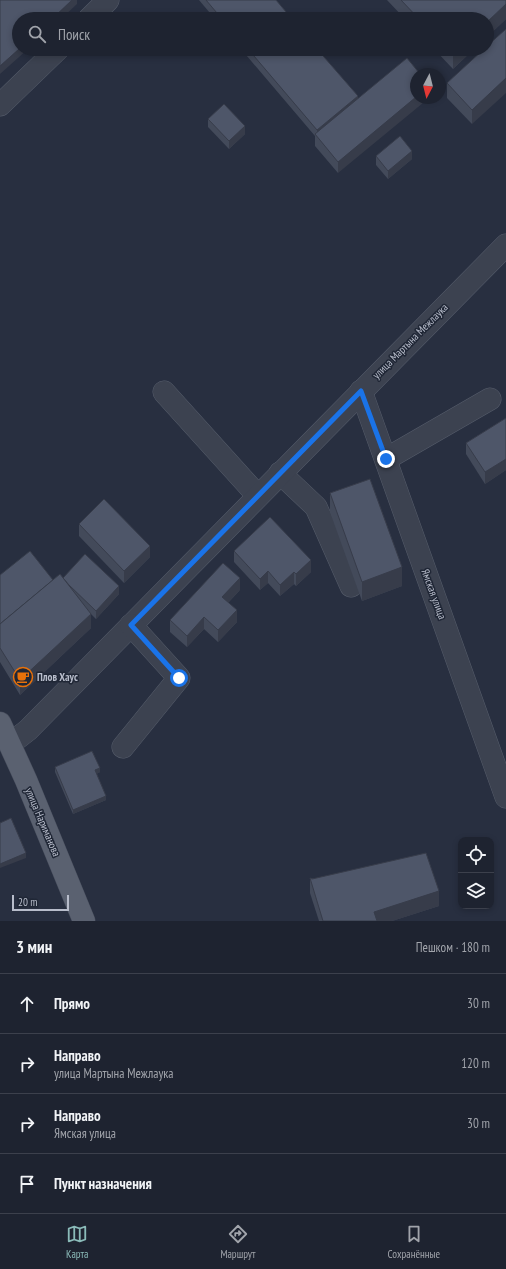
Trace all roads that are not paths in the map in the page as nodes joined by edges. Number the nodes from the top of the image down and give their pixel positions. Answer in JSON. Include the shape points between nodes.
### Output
{"nodes":[{"id":1,"x":108,"y":0,"type":"edge"},
{"id":2,"x":96,"y":12,"type":"edge"},
{"id":3,"x":51,"y":56,"type":"edge"},
{"id":4,"x":0,"y":105,"type":"edge"},
{"id":5,"x":506,"y":245,"type":"edge"},
{"id":6,"x":361,"y":391,"type":"junction"},
{"id":7,"x":164,"y":392,"type":"dead end"},
{"id":8,"x":490,"y":399,"type":"dead end"},
{"id":9,"x":386,"y":459,"type":"junction"},
{"id":10,"x":280,"y":473,"type":"junction"},
{"id":11,"x":258,"y":496,"type":"junction"},
{"id":12,"x":351,"y":586,"type":"dead end"},
{"id":13,"x":131,"y":625,"type":"junction"},
{"id":14,"x":0,"y":723,"type":"edge"},
{"id":15,"x":10,"y":744,"type":"junction"},
{"id":16,"x":123,"y":747,"type":"dead end"},
{"id":17,"x":506,"y":796,"type":"edge"},
{"id":18,"x":84,"y":921,"type":"edge"}],
"edges":[{"from":1,"to":2,"type":"street"},
{"from":3,"to":4,"type":"street"},
{"from":5,"to":6,"type":"street","name":"улица Мартына Межлаука"},
{"from":6,"to":9,"type":"street","name":"Ямская улица"},
{"from":6,"to":10,"type":"street","name":"улица Мартына Межлаука"},
{"from":7,"to":11,"type":"street"},
{"from":8,"to":9,"type":"street"},
{"from":9,"to":17,"type":"street","name":"Ямская улица"},
{"from":10,"to":11,"type":"street","name":"улица Мартына Межлаука"},
{"from":10,"to":12,"type":"street","via":[[316,507]]},
{"from":11,"to":13,"type":"street","name":"улица Мартына Межлаука"},
{"from":13,"to":15,"type":"street","name":"улица Мартына Межлаука","via":[[28,730]]},
{"from":13,"to":16,"type":"street","via":[[179,678]]},
{"from":14,"to":15,"type":"main road","name":"улица Нариманова"},
{"from":15,"to":18,"type":"main road","name":"улица Нариманова"}]}
